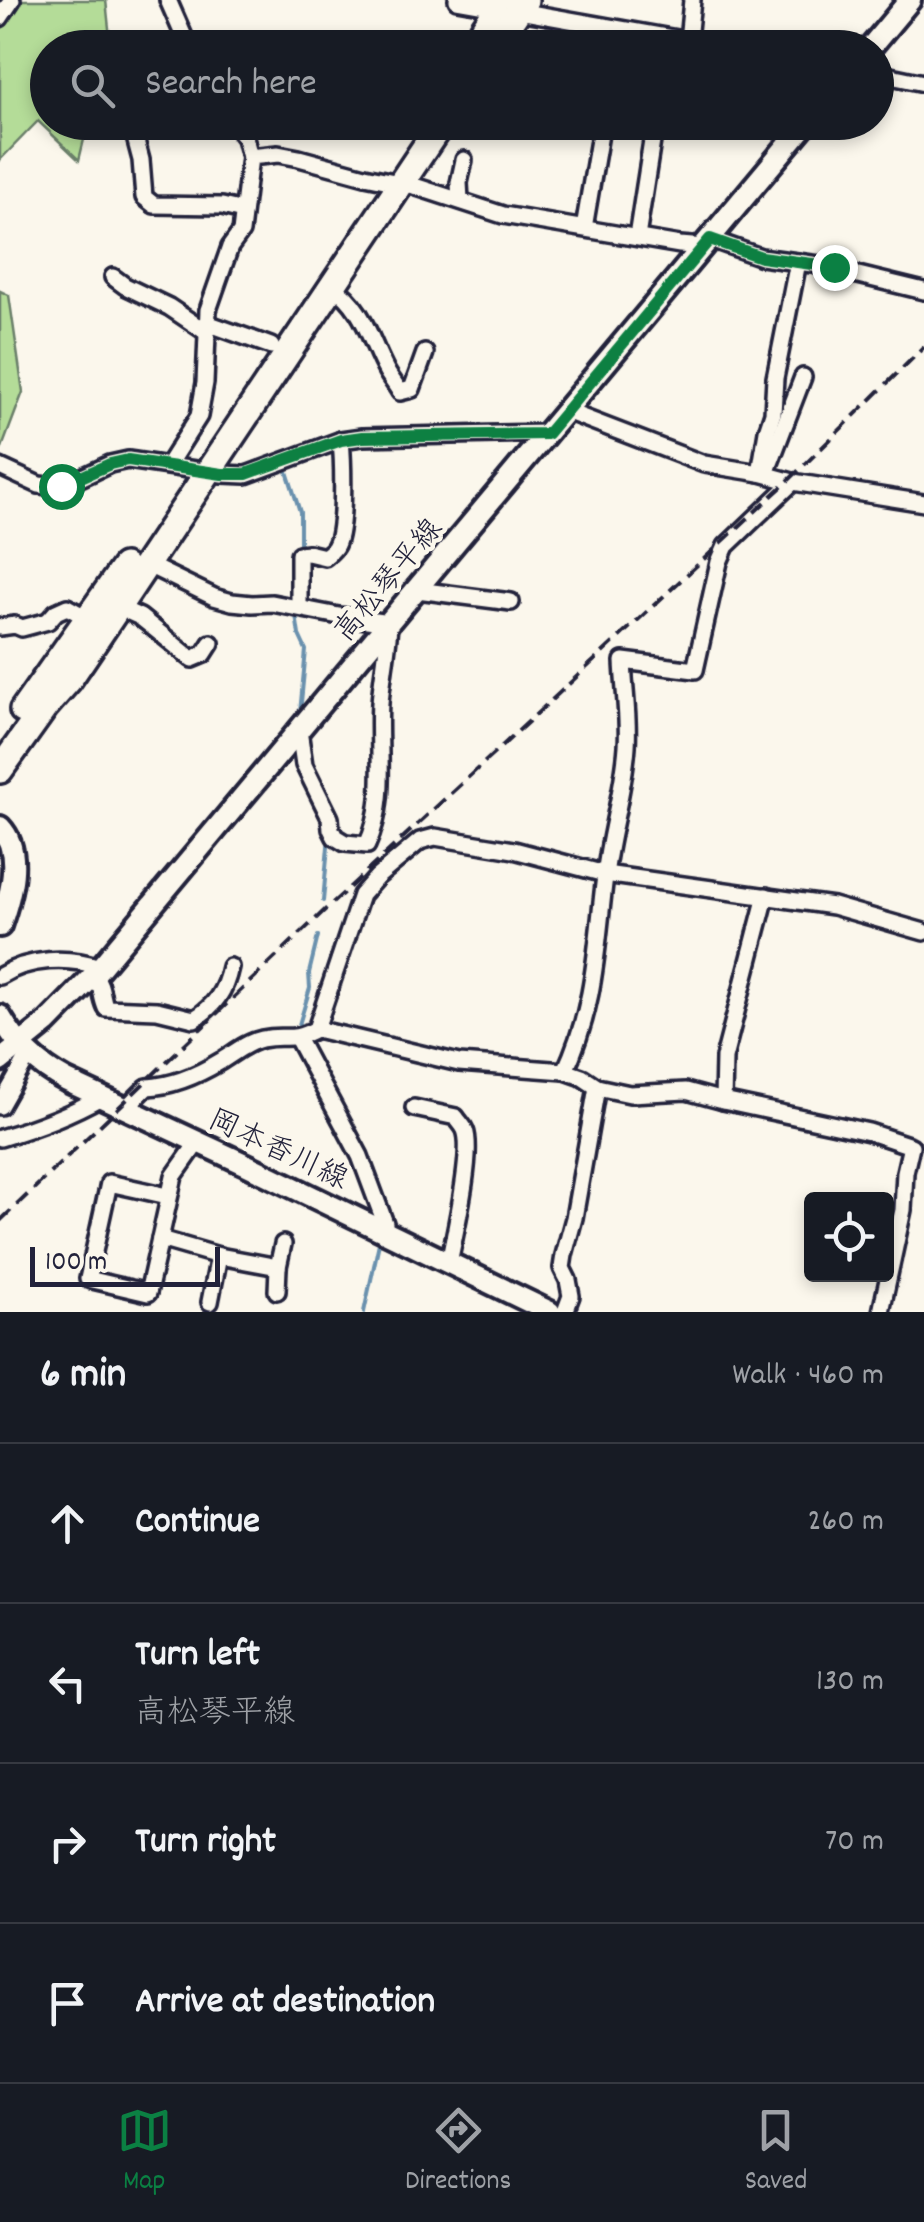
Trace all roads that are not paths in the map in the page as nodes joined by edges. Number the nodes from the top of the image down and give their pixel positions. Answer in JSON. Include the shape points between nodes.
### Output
{"nodes":[{"id":1,"x":12,"y":0,"type":"edge"},
{"id":2,"x":168,"y":0,"type":"edge"},
{"id":3,"x":458,"y":0,"type":"edge"},
{"id":4,"x":692,"y":0,"type":"edge"},
{"id":5,"x":910,"y":0,"type":"edge"},
{"id":6,"x":511,"y":4,"type":"edge"},
{"id":7,"x":0,"y":18,"type":"edge"},
{"id":8,"x":182,"y":30,"type":"edge"},
{"id":9,"x":488,"y":30,"type":"edge"},
{"id":10,"x":500,"y":30,"type":"edge"},
{"id":11,"x":635,"y":30,"type":"edge"},
{"id":12,"x":689,"y":30,"type":"edge"},
{"id":13,"x":885,"y":30,"type":"edge"},
{"id":14,"x":894,"y":77,"type":"edge"},
{"id":15,"x":924,"y":84,"type":"edge"},
{"id":16,"x":136,"y":140,"type":"edge"},
{"id":17,"x":246,"y":140,"type":"edge"},
{"id":18,"x":412,"y":140,"type":"edge"},
{"id":19,"x":427,"y":140,"type":"edge"},
{"id":20,"x":599,"y":140,"type":"edge"},
{"id":21,"x":652,"y":140,"type":"edge"},
{"id":22,"x":792,"y":140,"type":"edge"},
{"id":23,"x":250,"y":157,"type":"junction"},
{"id":24,"x":464,"y":160,"type":"dead end"},
{"id":25,"x":392,"y":181,"type":"junction"},
{"id":26,"x":460,"y":200,"type":"junction"},
{"id":27,"x":243,"y":210,"type":"junction"},
{"id":28,"x":584,"y":228,"type":"junction"},
{"id":29,"x":637,"y":237,"type":"junction"},
{"id":30,"x":707,"y":243,"type":"junction"},
{"id":31,"x":798,"y":262,"type":"junction"},
{"id":32,"x":114,"y":277,"type":"dead end"},
{"id":33,"x":332,"y":286,"type":"junction"},
{"id":34,"x":924,"y":291,"type":"edge"},
{"id":35,"x":206,"y":327,"type":"junction"},
{"id":36,"x":271,"y":346,"type":"junction"},
{"id":37,"x":426,"y":353,"type":"dead end"},
{"id":38,"x":802,"y":377,"type":"dead end"},
{"id":39,"x":566,"y":411,"type":"junction"},
{"id":40,"x":547,"y":434,"type":"junction"},
{"id":41,"x":341,"y":440,"type":"junction"},
{"id":42,"x":0,"y":466,"type":"edge"},
{"id":43,"x":188,"y":468,"type":"junction"},
{"id":44,"x":763,"y":474,"type":"junction"},
{"id":45,"x":793,"y":482,"type":"junction"},
{"id":46,"x":924,"y":502,"type":"edge"},
{"id":47,"x":146,"y":564,"type":"junction"},
{"id":48,"x":417,"y":590,"type":"junction"},
{"id":49,"x":510,"y":602,"type":"dead end"},
{"id":50,"x":118,"y":607,"type":"junction"},
{"id":51,"x":299,"y":607,"type":"junction"},
{"id":52,"x":89,"y":619,"type":"junction"},
{"id":53,"x":389,"y":623,"type":"junction"},
{"id":54,"x":0,"y":626,"type":"edge"},
{"id":55,"x":211,"y":643,"type":"dead end"},
{"id":56,"x":299,"y":730,"type":"junction"},
{"id":57,"x":0,"y":742,"type":"edge"},
{"id":58,"x":0,"y":770,"type":"edge"},
{"id":59,"x":0,"y":827,"type":"edge"},
{"id":60,"x":605,"y":874,"type":"junction"},
{"id":61,"x":766,"y":896,"type":"junction"},
{"id":62,"x":0,"y":926,"type":"edge"},
{"id":63,"x":924,"y":932,"type":"edge"},
{"id":64,"x":230,"y":967,"type":"dead end"},
{"id":65,"x":97,"y":971,"type":"junction"},
{"id":66,"x":0,"y":976,"type":"edge"},
{"id":67,"x":0,"y":1016,"type":"edge"},
{"id":68,"x":316,"y":1029,"type":"junction"},
{"id":69,"x":297,"y":1038,"type":"junction"},
{"id":70,"x":24,"y":1050,"type":"junction"},
{"id":71,"x":0,"y":1061,"type":"edge"},
{"id":72,"x":565,"y":1071,"type":"junction"},
{"id":73,"x":598,"y":1088,"type":"junction"},
{"id":74,"x":100,"y":1097,"type":"junction"},
{"id":75,"x":724,"y":1101,"type":"junction"},
{"id":76,"x":0,"y":1106,"type":"edge"},
{"id":77,"x":414,"y":1108,"type":"dead end"},
{"id":78,"x":125,"y":1109,"type":"junction"},
{"id":79,"x":0,"y":1138,"type":"edge"},
{"id":80,"x":198,"y":1142,"type":"junction"},
{"id":81,"x":168,"y":1196,"type":"junction"},
{"id":82,"x":384,"y":1232,"type":"junction"},
{"id":83,"x":160,"y":1240,"type":"junction"},
{"id":84,"x":283,"y":1244,"type":"dead end"},
{"id":85,"x":219,"y":1256,"type":"junction"},
{"id":86,"x":449,"y":1263,"type":"junction"},
{"id":87,"x":278,"y":1267,"type":"junction"},
{"id":88,"x":277,"y":1291,"type":"dead end"},
{"id":89,"x":210,"y":1302,"type":"dead end"},
{"id":90,"x":550,"y":1312,"type":"edge"},
{"id":91,"x":566,"y":1312,"type":"edge"},
{"id":92,"x":881,"y":1312,"type":"edge"}],
"edges":[{"from":1,"to":7,"type":"street"},
{"from":2,"to":8,"type":"street"},
{"from":3,"to":6,"type":"street"},
{"from":4,"to":12,"type":"street"},
{"from":5,"to":13,"type":"main road"},
{"from":6,"to":9,"type":"highway"},
{"from":6,"to":10,"type":"highway"},
{"from":6,"to":11,"type":"street"},
{"from":14,"to":15,"type":"street"},
{"from":16,"to":27,"type":"street","via":[[144,197],[154,205]]},
{"from":17,"to":23,"type":"street"},
{"from":18,"to":25,"type":"highway"},
{"from":19,"to":25,"type":"highway"},
{"from":20,"to":28,"type":"street"},
{"from":21,"to":29,"type":"street"},
{"from":22,"to":30,"type":"main road","name":"高松琴平線"},
{"from":23,"to":25,"type":"street","via":[[278,154]]},
{"from":23,"to":27,"type":"street"},
{"from":24,"to":26,"type":"street"},
{"from":25,"to":26,"type":"street"},
{"from":25,"to":33,"type":"highway"},
{"from":25,"to":36,"type":"highway"},
{"from":26,"to":28,"type":"street","via":[[503,216]]},
{"from":27,"to":35,"type":"street"},
{"from":28,"to":29,"type":"street"},
{"from":29,"to":30,"type":"street","via":[[680,246]]},
{"from":30,"to":31,"type":"street"},
{"from":30,"to":39,"type":"main road","name":"高松琴平線"},
{"from":31,"to":34,"type":"street"},
{"from":31,"to":44,"type":"street"},
{"from":32,"to":35,"type":"street"},
{"from":33,"to":37,"type":"street","via":[[366,323],[400,392],[412,389]]},
{"from":33,"to":43,"type":"highway"},
{"from":35,"to":36,"type":"street"},
{"from":35,"to":43,"type":"street","via":[[205,383]]},
{"from":36,"to":43,"type":"highway"},
{"from":38,"to":44,"type":"street"},
{"from":39,"to":40,"type":"main road","name":"高松琴平線"},
{"from":39,"to":44,"type":"street","via":[[704,464]]},
{"from":40,"to":41,"type":"street"},
{"from":40,"to":48,"type":"main road","name":"高松琴平線"},
{"from":41,"to":43,"type":"street","via":[[246,474]]},
{"from":41,"to":51,"type":"street","via":[[340,530],[325,557],[298,554]]},
{"from":42,"to":43,"type":"street","via":[[40,485],[61,486],[128,460]]},
{"from":43,"to":47,"type":"highway"},
{"from":43,"to":52,"type":"highway"},
{"from":44,"to":45,"type":"street"},
{"from":45,"to":46,"type":"street"},
{"from":45,"to":60,"type":"street","via":[[726,546],[696,670],[623,661],[627,745]]},
{"from":47,"to":50,"type":"highway"},
{"from":47,"to":51,"type":"street","via":[[214,597]]},
{"from":48,"to":49,"type":"street"},
{"from":48,"to":53,"type":"main road","name":"高松琴平線"},
{"from":50,"to":52,"type":"street"},
{"from":50,"to":55,"type":"street","via":[[192,659]]},
{"from":50,"to":58,"type":"highway"},
{"from":51,"to":53,"type":"street"},
{"from":52,"to":54,"type":"street","via":[[68,607],[48,621]]},
{"from":52,"to":57,"type":"highway"},
{"from":53,"to":56,"type":"main road","name":"高松琴平線"},
{"from":53,"to":56,"type":"street","via":[[380,784],[367,845],[335,837],[304,765]]},
{"from":56,"to":65,"type":"main road","name":"高松琴平線"},
{"from":59,"to":62,"type":"main road","via":[[8,835],[12,865]]},
{"from":60,"to":61,"type":"street"},
{"from":60,"to":68,"type":"street","via":[[514,850],[435,837],[420,841],[361,895]]},
{"from":60,"to":72,"type":"street","via":[[588,1009]]},
{"from":61,"to":63,"type":"street"},
{"from":61,"to":75,"type":"street","via":[[724,1058]]},
{"from":64,"to":65,"type":"street","via":[[222,994],[194,1019],[106,1008]]},
{"from":65,"to":66,"type":"street","via":[[87,962],[35,960]]},
{"from":65,"to":70,"type":"main road","name":"高松琴平線"},
{"from":67,"to":70,"type":"main road","name":"岡本香川線"},
{"from":68,"to":69,"type":"street"},
{"from":68,"to":72,"type":"street","via":[[458,1063]]},
{"from":69,"to":78,"type":"street","via":[[262,1039],[187,1079],[147,1088]]},
{"from":69,"to":82,"type":"street","via":[[360,1156]]},
{"from":70,"to":71,"type":"main road","name":"高松琴平線"},
{"from":70,"to":74,"type":"main road","name":"岡本香川線"},
{"from":70,"to":76,"type":"street"},
{"from":72,"to":73,"type":"street"},
{"from":73,"to":75,"type":"street","via":[[630,1094],[686,1090]]},
{"from":73,"to":91,"type":"street","via":[[562,1268],[570,1296]]},
{"from":74,"to":78,"type":"main road","name":"岡本香川線"},
{"from":74,"to":79,"type":"street"},
{"from":75,"to":92,"type":"street","via":[[911,1146]]},
{"from":77,"to":86,"type":"street","via":[[456,1117],[466,1132]]},
{"from":78,"to":80,"type":"main road","name":"岡本香川線"},
{"from":80,"to":81,"type":"street"},
{"from":80,"to":82,"type":"main road","name":"岡本香川線"},
{"from":81,"to":83,"type":"street"},
{"from":81,"to":83,"type":"street","via":[[109,1183],[88,1279],[148,1293]]},
{"from":82,"to":86,"type":"main road","name":"岡本香川線"},
{"from":83,"to":85,"type":"street"},
{"from":84,"to":87,"type":"street"},
{"from":85,"to":87,"type":"street"},
{"from":85,"to":89,"type":"street"},
{"from":86,"to":90,"type":"main road","name":"岡本香川線"},
{"from":87,"to":88,"type":"street"}]}
